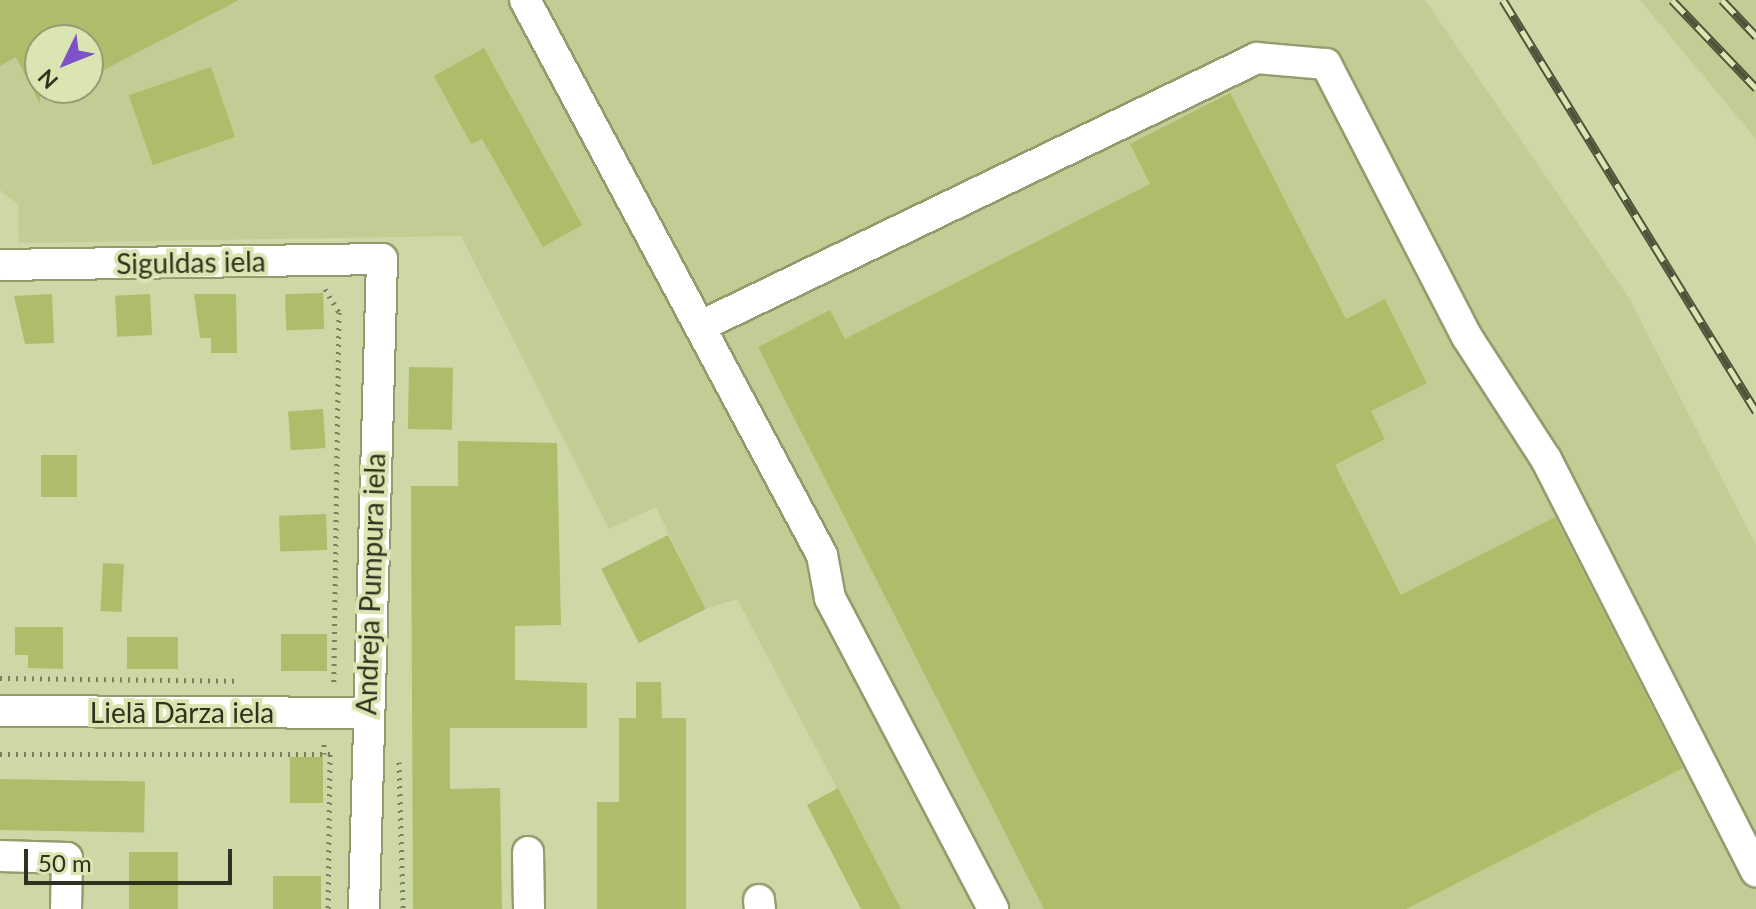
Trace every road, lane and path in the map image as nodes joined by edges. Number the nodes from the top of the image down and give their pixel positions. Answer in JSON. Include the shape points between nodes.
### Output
{"nodes":[{"id":1,"x":525,"y":0,"type":"edge"},
{"id":2,"x":382,"y":259,"type":"joint"},
{"id":3,"x":0,"y":265,"type":"edge"},
{"id":4,"x":317,"y":282,"type":"dead end"},
{"id":5,"x":703,"y":325,"type":"junction"},
{"id":6,"x":0,"y":678,"type":"edge"},
{"id":7,"x":240,"y":681,"type":"dead end"},
{"id":8,"x":320,"y":682,"type":"dead end"},
{"id":9,"x":0,"y":711,"type":"edge"},
{"id":10,"x":365,"y":713,"type":"junction"},
{"id":11,"x":0,"y":754,"type":"edge"},
{"id":12,"x":528,"y":852,"type":"dead end"},
{"id":13,"x":0,"y":856,"type":"edge"},
{"id":14,"x":1756,"y":872,"type":"edge"},
{"id":15,"x":66,"y":909,"type":"edge"},
{"id":16,"x":328,"y":909,"type":"edge"},
{"id":17,"x":364,"y":909,"type":"edge"},
{"id":18,"x":529,"y":909,"type":"edge"},
{"id":19,"x":993,"y":909,"type":"edge"}],
"edges":[{"from":1,"to":5,"type":"street"},
{"from":2,"to":3,"type":"street","name":"Siguldas iela"},
{"from":2,"to":10,"type":"street","name":"Andreja Pumpura iela"},
{"from":4,"to":8,"type":"path","via":[[339,312],[336,682]]},
{"from":5,"to":14,"type":"street","via":[[1257,58],[1326,64],[1467,337],[1546,459]]},
{"from":5,"to":19,"type":"street","via":[[822,555],[830,598]]},
{"from":6,"to":7,"type":"path"},
{"from":9,"to":10,"type":"street","name":"Lielā Dārza iela"},
{"from":10,"to":17,"type":"street","name":"Andreja Pumpura iela"},
{"from":11,"to":16,"type":"path","via":[[330,754]]},
{"from":12,"to":18,"type":"street"},
{"from":13,"to":15,"type":"street","via":[[67,858]]}]}
